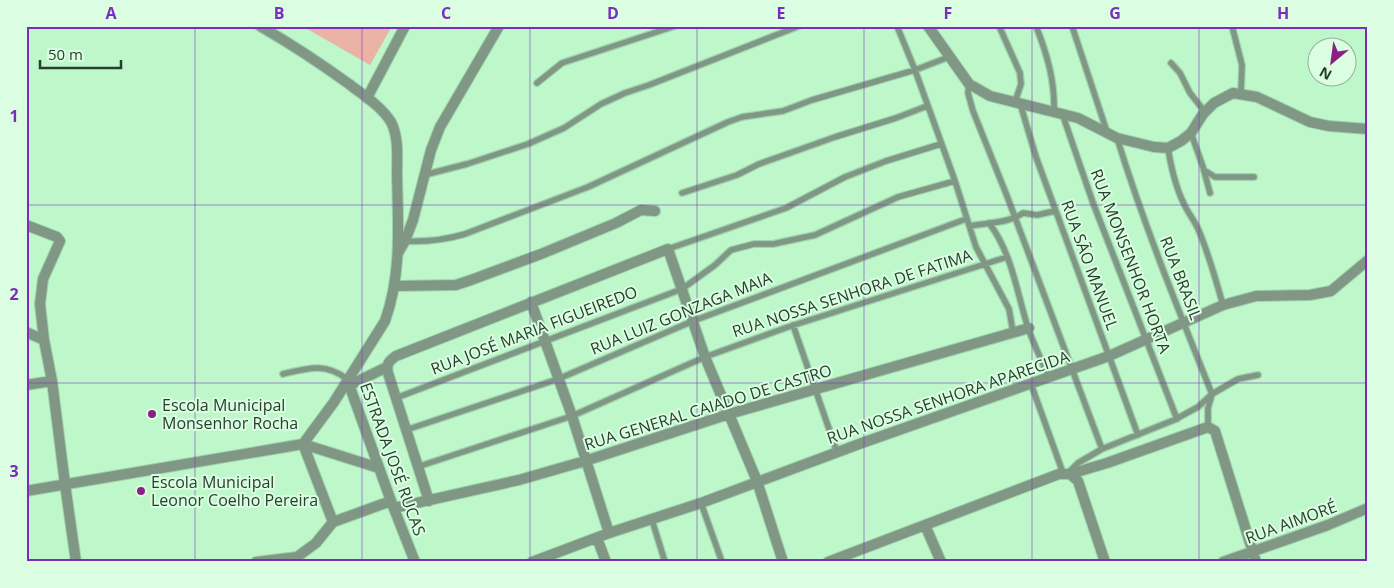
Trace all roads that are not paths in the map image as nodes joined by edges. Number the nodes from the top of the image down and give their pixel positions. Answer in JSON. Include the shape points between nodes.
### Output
{"nodes":[{"id":1,"x":260,"y":26,"type":"edge"},
{"id":2,"x":405,"y":26,"type":"edge"},
{"id":3,"x":499,"y":26,"type":"edge"},
{"id":4,"x":675,"y":26,"type":"edge"},
{"id":5,"x":799,"y":26,"type":"edge"},
{"id":6,"x":897,"y":26,"type":"edge"},
{"id":7,"x":928,"y":26,"type":"edge"},
{"id":8,"x":998,"y":26,"type":"edge"},
{"id":9,"x":1036,"y":26,"type":"edge"},
{"id":10,"x":1072,"y":26,"type":"edge"},
{"id":11,"x":1232,"y":26,"type":"edge"},
{"id":12,"x":949,"y":57,"type":"junction"},
{"id":13,"x":1171,"y":63,"type":"dead end"},
{"id":14,"x":915,"y":70,"type":"junction"},
{"id":15,"x":537,"y":82,"type":"dead end"},
{"id":16,"x":969,"y":84,"type":"junction"},
{"id":17,"x":1241,"y":94,"type":"junction"},
{"id":18,"x":367,"y":98,"type":"junction"},
{"id":19,"x":1017,"y":103,"type":"junction"},
{"id":20,"x":927,"y":106,"type":"junction"},
{"id":21,"x":1058,"y":112,"type":"junction"},
{"id":22,"x":1205,"y":112,"type":"junction"},
{"id":23,"x":1368,"y":129,"type":"edge"},
{"id":24,"x":1191,"y":133,"type":"junction"},
{"id":25,"x":1112,"y":136,"type":"junction"},
{"id":26,"x":941,"y":144,"type":"junction"},
{"id":27,"x":1168,"y":148,"type":"junction"},
{"id":28,"x":1204,"y":170,"type":"junction"},
{"id":29,"x":424,"y":175,"type":"junction"},
{"id":30,"x":1254,"y":177,"type":"dead end"},
{"id":31,"x":954,"y":182,"type":"junction"},
{"id":32,"x":682,"y":193,"type":"dead end"},
{"id":33,"x":1210,"y":193,"type":"dead end"},
{"id":34,"x":655,"y":211,"type":"dead end"},
{"id":35,"x":1055,"y":211,"type":"junction"},
{"id":36,"x":1016,"y":218,"type":"junction"},
{"id":37,"x":966,"y":219,"type":"junction"},
{"id":38,"x":989,"y":223,"type":"junction"},
{"id":39,"x":26,"y":225,"type":"edge"},
{"id":40,"x":970,"y":226,"type":"junction"},
{"id":41,"x":405,"y":242,"type":"junction"},
{"id":42,"x":668,"y":249,"type":"junction"},
{"id":43,"x":398,"y":253,"type":"junction"},
{"id":44,"x":1007,"y":257,"type":"junction"},
{"id":45,"x":1368,"y":260,"type":"edge"},
{"id":46,"x":984,"y":264,"type":"junction"},
{"id":47,"x":395,"y":286,"type":"junction"},
{"id":48,"x":682,"y":289,"type":"junction"},
{"id":49,"x":531,"y":302,"type":"junction"},
{"id":50,"x":1223,"y":305,"type":"junction"},
{"id":51,"x":693,"y":321,"type":"junction"},
{"id":52,"x":1183,"y":323,"type":"junction"},
{"id":53,"x":793,"y":325,"type":"junction"},
{"id":54,"x":1028,"y":328,"type":"junction"},
{"id":55,"x":26,"y":332,"type":"edge"},
{"id":56,"x":1013,"y":332,"type":"junction"},
{"id":57,"x":44,"y":340,"type":"junction"},
{"id":58,"x":545,"y":341,"type":"junction"},
{"id":59,"x":1146,"y":341,"type":"junction"},
{"id":60,"x":1109,"y":356,"type":"junction"},
{"id":61,"x":705,"y":357,"type":"junction"},
{"id":62,"x":388,"y":370,"type":"junction"},
{"id":63,"x":1071,"y":370,"type":"junction"},
{"id":64,"x":283,"y":374,"type":"dead end"},
{"id":65,"x":1258,"y":375,"type":"dead end"},
{"id":66,"x":1049,"y":378,"type":"junction"},
{"id":67,"x":558,"y":379,"type":"junction"},
{"id":68,"x":52,"y":381,"type":"junction"},
{"id":69,"x":349,"y":382,"type":"junction"},
{"id":70,"x":1031,"y":384,"type":"junction"},
{"id":71,"x":26,"y":385,"type":"edge"},
{"id":72,"x":816,"y":389,"type":"junction"},
{"id":73,"x":1212,"y":394,"type":"junction"},
{"id":74,"x":396,"y":398,"type":"junction"},
{"id":75,"x":729,"y":414,"type":"junction"},
{"id":76,"x":572,"y":416,"type":"junction"},
{"id":77,"x":1177,"y":419,"type":"junction"},
{"id":78,"x":1206,"y":427,"type":"junction"},
{"id":79,"x":406,"y":430,"type":"junction"},
{"id":80,"x":1138,"y":435,"type":"junction"},
{"id":81,"x":303,"y":444,"type":"junction"},
{"id":82,"x":1102,"y":449,"type":"junction"},
{"id":83,"x":837,"y":452,"type":"junction"},
{"id":84,"x":585,"y":461,"type":"junction"},
{"id":85,"x":417,"y":466,"type":"junction"},
{"id":86,"x":379,"y":468,"type":"junction"},
{"id":87,"x":1067,"y":473,"type":"junction"},
{"id":88,"x":756,"y":481,"type":"junction"},
{"id":89,"x":65,"y":484,"type":"junction"},
{"id":90,"x":26,"y":491,"type":"edge"},
{"id":91,"x":429,"y":501,"type":"junction"},
{"id":92,"x":701,"y":503,"type":"junction"},
{"id":93,"x":392,"y":505,"type":"junction"},
{"id":94,"x":1368,"y":508,"type":"edge"},
{"id":95,"x":652,"y":520,"type":"junction"},
{"id":96,"x":333,"y":522,"type":"junction"},
{"id":97,"x":926,"y":525,"type":"junction"},
{"id":98,"x":608,"y":533,"type":"junction"},
{"id":99,"x":597,"y":538,"type":"junction"},
{"id":100,"x":1252,"y":552,"type":"junction"},
{"id":101,"x":298,"y":559,"type":"edge"},
{"id":102,"x":76,"y":562,"type":"edge"},
{"id":103,"x":256,"y":562,"type":"edge"},
{"id":104,"x":415,"y":562,"type":"edge"},
{"id":105,"x":532,"y":562,"type":"edge"},
{"id":106,"x":606,"y":562,"type":"edge"},
{"id":107,"x":665,"y":562,"type":"edge"},
{"id":108,"x":722,"y":562,"type":"edge"},
{"id":109,"x":783,"y":562,"type":"edge"},
{"id":110,"x":828,"y":562,"type":"edge"},
{"id":111,"x":941,"y":562,"type":"edge"},
{"id":112,"x":1105,"y":562,"type":"edge"},
{"id":113,"x":1223,"y":562,"type":"edge"},
{"id":114,"x":1256,"y":562,"type":"edge"}],
"edges":[{"from":1,"to":18,"type":"street","name":"ESTRADA JOSÉ RUCAS","via":[[314,59]]},
{"from":2,"to":18,"type":"street"},
{"from":3,"to":29,"type":"street","via":[[440,127]]},
{"from":4,"to":15,"type":"lane","via":[[562,63]]},
{"from":5,"to":29,"type":"lane","via":[[625,92],[564,128],[528,144]]},
{"from":6,"to":14,"type":"lane"},
{"from":7,"to":12,"type":"street"},
{"from":8,"to":19,"type":"lane","via":[[1020,73]]},
{"from":9,"to":21,"type":"lane","name":"RUA MONSENHOR HORTA","via":[[1050,68]]},
{"from":10,"to":25,"type":"lane","name":"RUA BRASIL"},
{"from":11,"to":17,"type":"lane","via":[[1242,65]]},
{"from":12,"to":14,"type":"lane"},
{"from":12,"to":16,"type":"street"},
{"from":13,"to":22,"type":"lane"},
{"from":14,"to":20,"type":"lane"},
{"from":14,"to":41,"type":"lane","via":[[779,112],[728,122],[588,187],[465,234],[445,240]]},
{"from":16,"to":19,"type":"street","via":[[990,96]]},
{"from":16,"to":36,"type":"lane","via":[[973,111]]},
{"from":17,"to":22,"type":"street","via":[[1233,93],[1214,102]]},
{"from":17,"to":23,"type":"street","via":[[1258,98],[1310,122]]},
{"from":18,"to":43,"type":"street","name":"ESTRADA JOSÉ RUCAS","via":[[386,116],[395,135]]},
{"from":19,"to":21,"type":"street"},
{"from":19,"to":35,"type":"lane","name":"RUA SÃO MANUEL"},
{"from":20,"to":26,"type":"lane"},
{"from":20,"to":32,"type":"lane"},
{"from":21,"to":25,"type":"street","via":[[1078,118]]},
{"from":21,"to":59,"type":"lane","name":"RUA MONSENHOR HORTA"},
{"from":22,"to":24,"type":"street"},
{"from":24,"to":27,"type":"street"},
{"from":24,"to":28,"type":"lane"},
{"from":25,"to":27,"type":"street"},
{"from":25,"to":52,"type":"lane","name":"RUA BRASIL"},
{"from":26,"to":31,"type":"lane"},
{"from":26,"to":42,"type":"lane","via":[[844,177],[786,208]]},
{"from":27,"to":50,"type":"lane","via":[[1177,187],[1207,251]]},
{"from":28,"to":30,"type":"lane","via":[[1215,177]]},
{"from":28,"to":33,"type":"lane"},
{"from":29,"to":41,"type":"street"},
{"from":31,"to":37,"type":"lane"},
{"from":31,"to":48,"type":"lane","name":"RUA JOSÉ MARIA FIGUEIREDO","via":[[898,197],[815,234],[731,250]]},
{"from":34,"to":47,"type":"street","via":[[641,210],[540,254],[456,285]]},
{"from":35,"to":36,"type":"lane","via":[[1023,214]]},
{"from":35,"to":60,"type":"lane","name":"RUA SÃO MANUEL"},
{"from":36,"to":38,"type":"lane"},
{"from":36,"to":63,"type":"lane"},
{"from":37,"to":40,"type":"lane"},
{"from":37,"to":51,"type":"lane","name":"RUA LUIZ GONZAGA MAIA"},
{"from":38,"to":40,"type":"lane"},
{"from":38,"to":44,"type":"lane"},
{"from":39,"to":57,"type":"street","via":[[60,241],[43,279],[40,304]]},
{"from":40,"to":46,"type":"lane"},
{"from":41,"to":43,"type":"street"},
{"from":42,"to":48,"type":"street"},
{"from":42,"to":49,"type":"street"},
{"from":43,"to":47,"type":"street","name":"ESTRADA JOSÉ RUCAS"},
{"from":44,"to":46,"type":"lane","name":"RUA NOSSA SENHORA DE FATIMA"},
{"from":44,"to":54,"type":"lane"},
{"from":45,"to":50,"type":"street","name":"RUA NOSSA SENHORA APARECIDA","via":[[1330,291],[1310,295],[1256,296]]},
{"from":46,"to":53,"type":"lane","name":"RUA NOSSA SENHORA DE FATIMA"},
{"from":46,"to":56,"type":"lane","via":[[1009,309]]},
{"from":47,"to":69,"type":"street","name":"ESTRADA JOSÉ RUCAS","via":[[384,321]]},
{"from":48,"to":51,"type":"street"},
{"from":48,"to":58,"type":"lane","name":"RUA JOSÉ MARIA FIGUEIREDO"},
{"from":49,"to":58,"type":"street"},
{"from":49,"to":62,"type":"street","via":[[396,356],[389,361]]},
{"from":50,"to":52,"type":"street","name":"RUA NOSSA SENHORA APARECIDA"},
{"from":51,"to":61,"type":"street"},
{"from":51,"to":67,"type":"lane","name":"RUA LUIZ GONZAGA MAIA"},
{"from":52,"to":59,"type":"street","name":"RUA NOSSA SENHORA APARECIDA"},
{"from":52,"to":73,"type":"lane","name":"RUA BRASIL"},
{"from":53,"to":61,"type":"lane","name":"RUA NOSSA SENHORA DE FATIMA"},
{"from":53,"to":72,"type":"lane"},
{"from":54,"to":56,"type":"street","name":"RUA GENERAL CAIADO DE CASTRO"},
{"from":54,"to":66,"type":"lane"},
{"from":55,"to":57,"type":"street"},
{"from":56,"to":72,"type":"street","name":"RUA GENERAL CAIADO DE CASTRO"},
{"from":57,"to":68,"type":"street"},
{"from":58,"to":67,"type":"street"},
{"from":58,"to":74,"type":"lane","name":"RUA JOSÉ MARIA FIGUEIREDO"},
{"from":59,"to":60,"type":"street","name":"RUA NOSSA SENHORA APARECIDA"},
{"from":59,"to":77,"type":"lane","name":"RUA MONSENHOR HORTA"},
{"from":60,"to":63,"type":"street","name":"RUA NOSSA SENHORA APARECIDA"},
{"from":60,"to":80,"type":"lane","name":"RUA SÃO MANUEL"},
{"from":61,"to":75,"type":"street"},
{"from":61,"to":76,"type":"lane","name":"RUA NOSSA SENHORA DE FATIMA"},
{"from":62,"to":69,"type":"street"},
{"from":62,"to":74,"type":"street"},
{"from":63,"to":66,"type":"street","name":"RUA NOSSA SENHORA APARECIDA"},
{"from":63,"to":82,"type":"lane"},
{"from":64,"to":69,"type":"lane","via":[[318,367],[335,372]]},
{"from":65,"to":73,"type":"lane","via":[[1238,379]]},
{"from":66,"to":70,"type":"street","name":"RUA NOSSA SENHORA APARECIDA"},
{"from":67,"to":76,"type":"street"},
{"from":67,"to":79,"type":"lane","name":"RUA LUIZ GONZAGA MAIA"},
{"from":68,"to":71,"type":"street"},
{"from":68,"to":89,"type":"street"},
{"from":69,"to":81,"type":"street"},
{"from":69,"to":86,"type":"street","name":"ESTRADA JOSÉ RUCAS"},
{"from":70,"to":83,"type":"street","name":"RUA NOSSA SENHORA APARECIDA"},
{"from":70,"to":87,"type":"lane"},
{"from":72,"to":75,"type":"street","name":"RUA GENERAL CAIADO DE CASTRO"},
{"from":72,"to":83,"type":"lane"},
{"from":73,"to":77,"type":"lane"},
{"from":73,"to":78,"type":"lane"},
{"from":74,"to":79,"type":"street"},
{"from":75,"to":84,"type":"street","name":"RUA GENERAL CAIADO DE CASTRO"},
{"from":75,"to":88,"type":"street"},
{"from":76,"to":84,"type":"street"},
{"from":76,"to":85,"type":"lane","name":"RUA NOSSA SENHORA DE FATIMA"},
{"from":77,"to":80,"type":"lane"},
{"from":78,"to":87,"type":"street","via":[[1107,464]]},
{"from":78,"to":100,"type":"street","via":[[1215,432]]},
{"from":79,"to":85,"type":"street"},
{"from":80,"to":82,"type":"lane"},
{"from":81,"to":86,"type":"street"},
{"from":81,"to":89,"type":"street"},
{"from":81,"to":96,"type":"street"},
{"from":82,"to":87,"type":"lane"},
{"from":83,"to":88,"type":"street","name":"RUA NOSSA SENHORA APARECIDA"},
{"from":84,"to":91,"type":"street","name":"RUA GENERAL CAIADO DE CASTRO"},
{"from":84,"to":98,"type":"street"},
{"from":85,"to":91,"type":"street"},
{"from":86,"to":93,"type":"street","name":"ESTRADA JOSÉ RUCAS"},
{"from":87,"to":97,"type":"street"},
{"from":87,"to":112,"type":"street","via":[[1078,481]]},
{"from":88,"to":92,"type":"street","name":"RUA NOSSA SENHORA APARECIDA"},
{"from":88,"to":109,"type":"street"},
{"from":89,"to":90,"type":"street"},
{"from":89,"to":102,"type":"street"},
{"from":91,"to":93,"type":"street","name":"RUA GENERAL CAIADO DE CASTRO"},
{"from":92,"to":95,"type":"street","name":"RUA NOSSA SENHORA APARECIDA"},
{"from":92,"to":108,"type":"lane"},
{"from":93,"to":96,"type":"street","name":"RUA GENERAL CAIADO DE CASTRO"},
{"from":93,"to":104,"type":"street","name":"ESTRADA JOSÉ RUCAS"},
{"from":94,"to":100,"type":"street","name":"RUA AIMORÉ"},
{"from":95,"to":98,"type":"street","name":"RUA NOSSA SENHORA APARECIDA"},
{"from":95,"to":107,"type":"lane"},
{"from":96,"to":101,"type":"street"},
{"from":97,"to":110,"type":"street"},
{"from":97,"to":111,"type":"street"},
{"from":98,"to":99,"type":"street","name":"RUA NOSSA SENHORA APARECIDA"},
{"from":99,"to":105,"type":"street","name":"RUA NOSSA SENHORA APARECIDA"},
{"from":99,"to":106,"type":"street"},
{"from":100,"to":113,"type":"street","name":"RUA AIMORÉ"},
{"from":100,"to":114,"type":"street"},
{"from":101,"to":103,"type":"street"}]}
